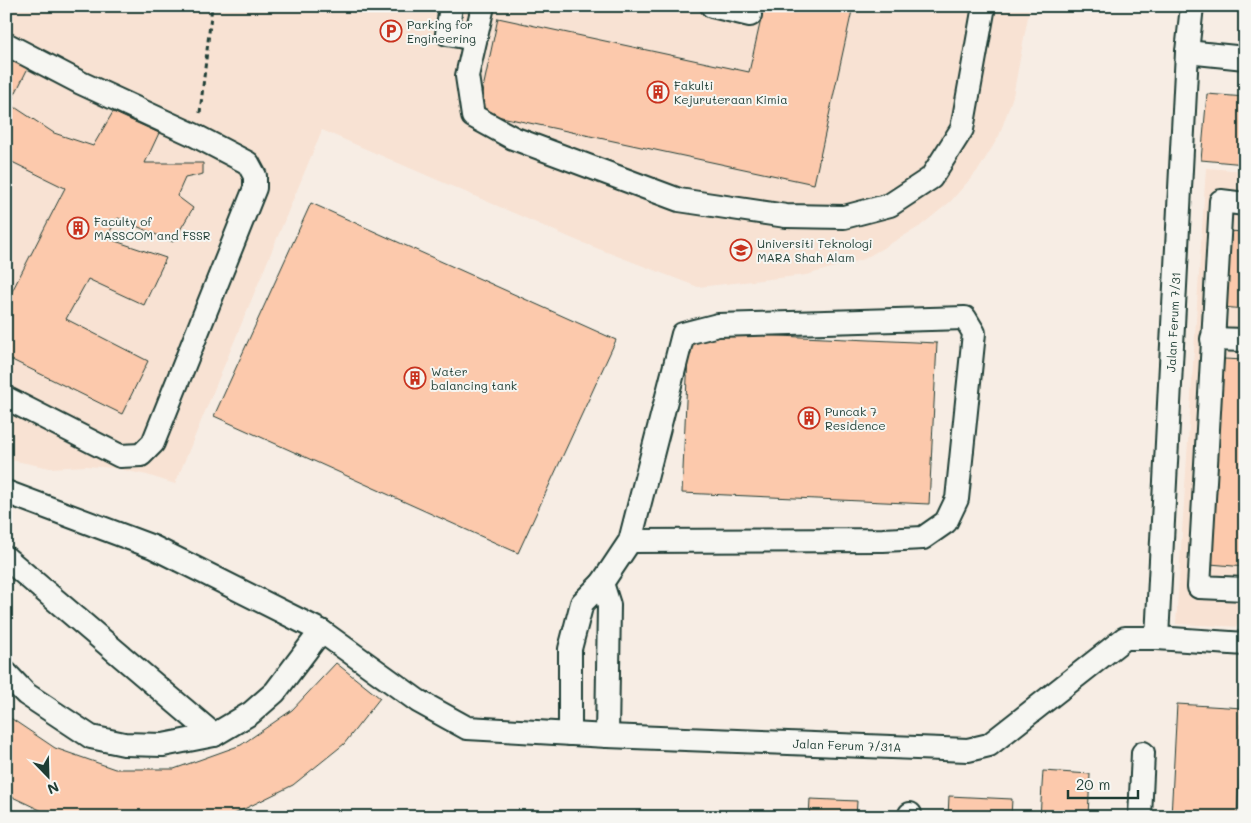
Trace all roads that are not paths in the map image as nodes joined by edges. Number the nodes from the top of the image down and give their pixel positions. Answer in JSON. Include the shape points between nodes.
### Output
{"nodes":[{"id":1,"x":451,"y":6,"type":"edge"},
{"id":2,"x":482,"y":6,"type":"edge"},
{"id":3,"x":712,"y":6,"type":"edge"},
{"id":4,"x":984,"y":6,"type":"edge"},
{"id":5,"x":1192,"y":6,"type":"edge"},
{"id":6,"x":750,"y":15,"type":"dead end"},
{"id":7,"x":475,"y":39,"type":"junction"},
{"id":8,"x":6,"y":44,"type":"edge"},
{"id":9,"x":1187,"y":52,"type":"junction"},
{"id":10,"x":1245,"y":58,"type":"edge"},
{"id":11,"x":1245,"y":204,"type":"edge"},
{"id":12,"x":1212,"y":338,"type":"junction"},
{"id":13,"x":1245,"y":340,"type":"edge"},
{"id":14,"x":6,"y":398,"type":"edge"},
{"id":15,"x":6,"y":492,"type":"edge"},
{"id":16,"x":630,"y":541,"type":"junction"},
{"id":17,"x":6,"y":558,"type":"edge"},
{"id":18,"x":602,"y":583,"type":"junction"},
{"id":19,"x":1245,"y":590,"type":"edge"},
{"id":20,"x":321,"y":631,"type":"junction"},
{"id":21,"x":1156,"y":638,"type":"junction"},
{"id":22,"x":1245,"y":644,"type":"edge"},
{"id":23,"x":6,"y":673,"type":"edge"},
{"id":24,"x":570,"y":734,"type":"junction"},
{"id":25,"x":214,"y":736,"type":"junction"},
{"id":26,"x":607,"y":736,"type":"junction"},
{"id":27,"x":1142,"y":753,"type":"dead end"},
{"id":28,"x":1140,"y":817,"type":"edge"}],
"edges":[{"from":1,"to":7,"type":"street","via":[[447,34]]},
{"from":2,"to":7,"type":"street"},
{"from":3,"to":6,"type":"street"},
{"from":4,"to":7,"type":"street","via":[[962,129],[931,178],[890,205],[844,217],[786,216],[679,200],[513,138],[473,116],[467,76]]},
{"from":5,"to":9,"type":"street","name":"Jalan Ferum 7/31"},
{"from":8,"to":14,"type":"street","via":[[248,163],[255,176],[256,188],[153,442],[141,455],[120,456]]},
{"from":9,"to":10,"type":"street"},
{"from":9,"to":21,"type":"street","name":"Jalan Ferum 7/31"},
{"from":11,"to":12,"type":"street","via":[[1221,202]]},
{"from":12,"to":13,"type":"street"},
{"from":12,"to":19,"type":"street","via":[[1199,587]]},
{"from":15,"to":20,"type":"street","name":"Jalan Ferum 7/31A","via":[[154,547]]},
{"from":16,"to":16,"type":"street","via":[[923,538],[946,522],[957,499],[974,333],[965,318],[718,325],[683,334]]},
{"from":16,"to":18,"type":"street"},
{"from":17,"to":25,"type":"street"},
{"from":18,"to":24,"type":"street","via":[[582,603],[570,649]]},
{"from":18,"to":26,"type":"street","via":[[610,605]]},
{"from":20,"to":24,"type":"street","name":"Jalan Ferum 7/31A","via":[[418,701],[467,728]]},
{"from":20,"to":25,"type":"street","via":[[275,692],[251,713]]},
{"from":21,"to":22,"type":"street","name":"Jalan Ferum 7/31A"},
{"from":21,"to":26,"type":"street","name":"Jalan Ferum 7/31A","via":[[1126,638],[989,745],[968,750]]},
{"from":23,"to":25,"type":"street","via":[[26,694],[91,737],[124,744],[162,745]]},
{"from":24,"to":26,"type":"street","name":"Jalan Ferum 7/31A"},
{"from":27,"to":28,"type":"street"}]}
